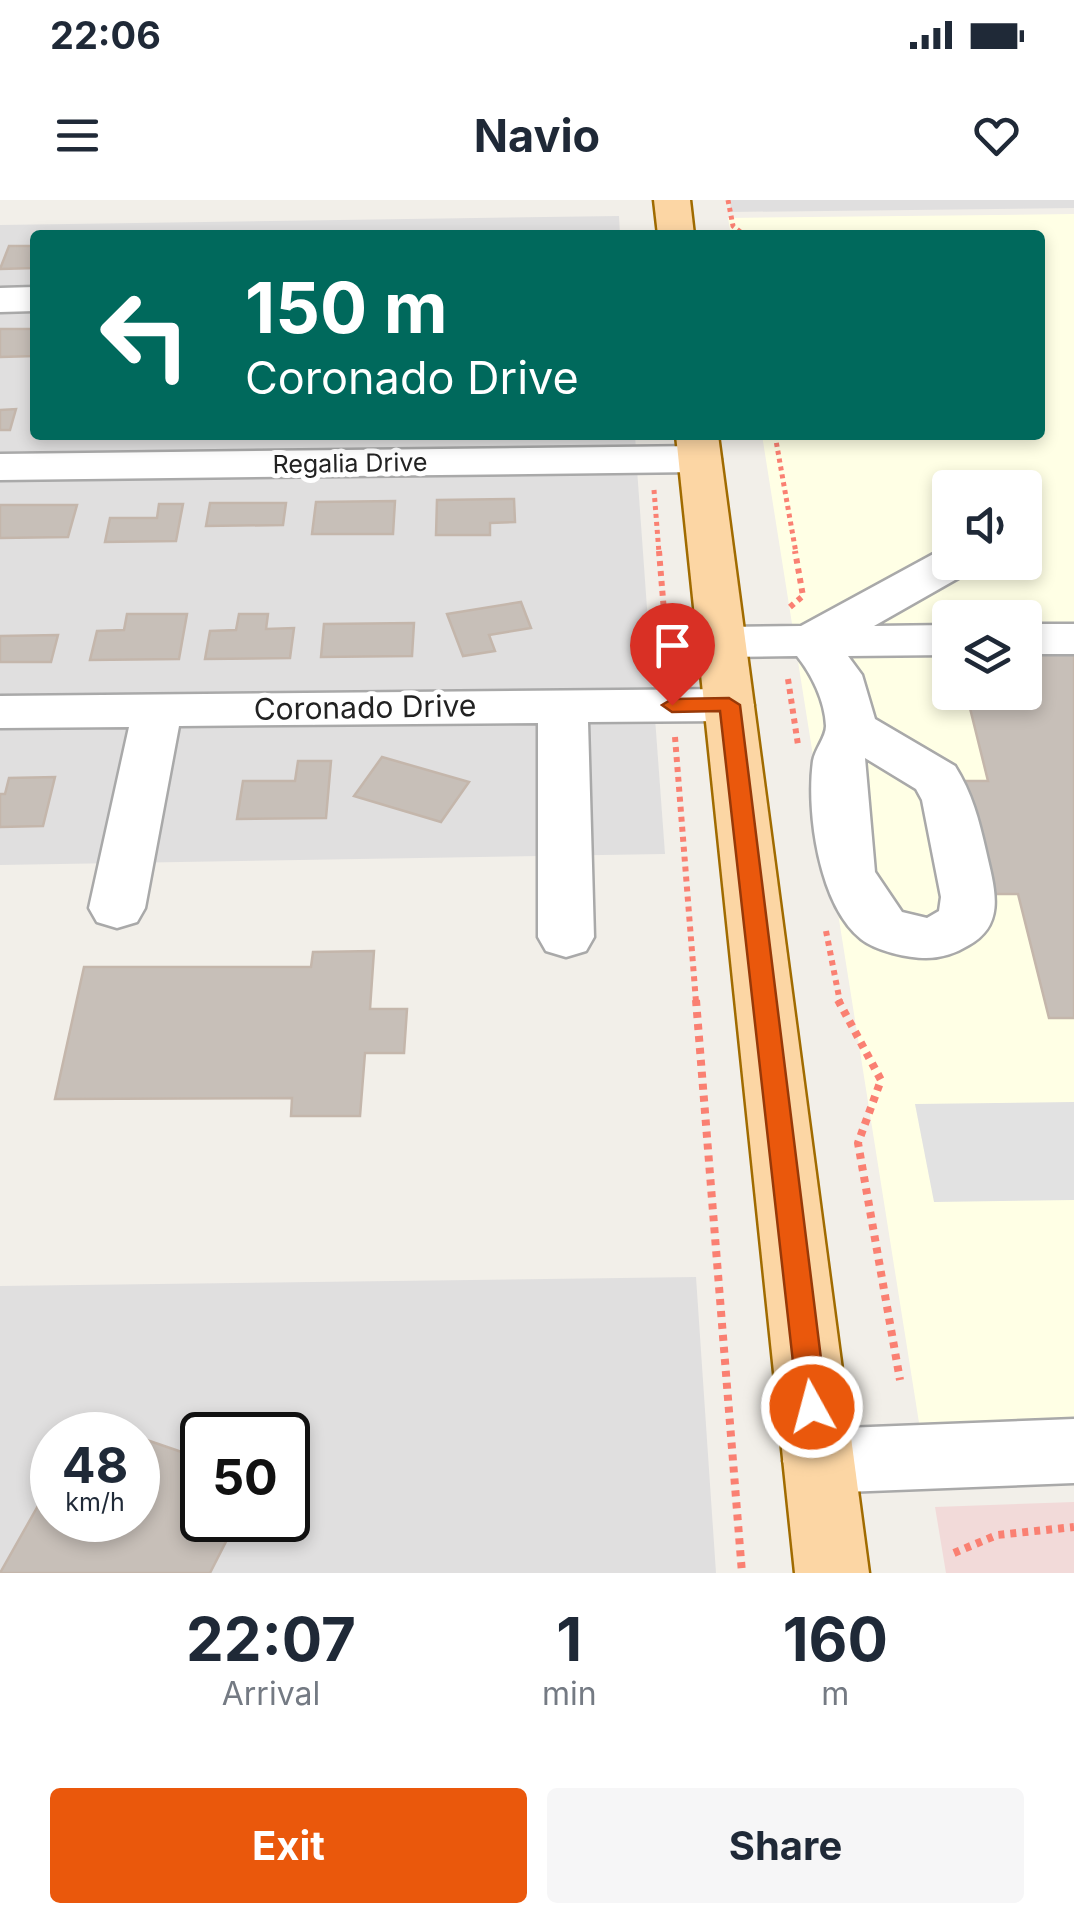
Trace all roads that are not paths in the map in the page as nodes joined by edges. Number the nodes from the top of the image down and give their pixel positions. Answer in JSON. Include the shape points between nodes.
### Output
{"nodes":[{"id":1,"x":672,"y":200,"type":"edge"},
{"id":2,"x":675,"y":230,"type":"edge"},
{"id":3,"x":30,"y":299,"type":"edge"},
{"id":4,"x":0,"y":300,"type":"edge"},
{"id":5,"x":683,"y":458,"type":"edge"},
{"id":6,"x":0,"y":467,"type":"edge"},
{"id":7,"x":932,"y":572,"type":"edge"},
{"id":8,"x":792,"y":638,"type":"junction"},
{"id":9,"x":1042,"y":639,"type":"edge"},
{"id":10,"x":1074,"y":639,"type":"edge"},
{"id":11,"x":932,"y":640,"type":"edge"},
{"id":12,"x":721,"y":642,"type":"junction"},
{"id":13,"x":729,"y":705,"type":"junction"},
{"id":14,"x":563,"y":706,"type":"junction"},
{"id":15,"x":157,"y":711,"type":"junction"},
{"id":16,"x":0,"y":712,"type":"edge"},
{"id":17,"x":852,"y":728,"type":"dead end"},
{"id":18,"x":117,"y":908,"type":"dead end"},
{"id":19,"x":566,"y":937,"type":"dead end"},
{"id":20,"x":1074,"y":1451,"type":"edge"},
{"id":21,"x":819,"y":1460,"type":"junction"},
{"id":22,"x":832,"y":1573,"type":"edge"}],
"edges":[{"from":1,"to":2,"type":"main road"},
{"from":3,"to":4,"type":"street"},
{"from":5,"to":6,"type":"street","name":"Regalia Drive"},
{"from":5,"to":12,"type":"main road"},
{"from":7,"to":8,"type":"street"},
{"from":8,"to":11,"type":"street"},
{"from":8,"to":12,"type":"street"},
{"from":8,"to":17,"type":"street","via":[[836,675]]},
{"from":9,"to":10,"type":"street"},
{"from":12,"to":13,"type":"main road"},
{"from":13,"to":14,"type":"street","name":"Coronado Drive"},
{"from":13,"to":21,"type":"main road"},
{"from":14,"to":15,"type":"street","name":"Coronado Drive"},
{"from":14,"to":19,"type":"street"},
{"from":15,"to":16,"type":"street","name":"Coronado Drive"},
{"from":15,"to":18,"type":"street"},
{"from":20,"to":21,"type":"street"},
{"from":21,"to":22,"type":"main road"}]}
